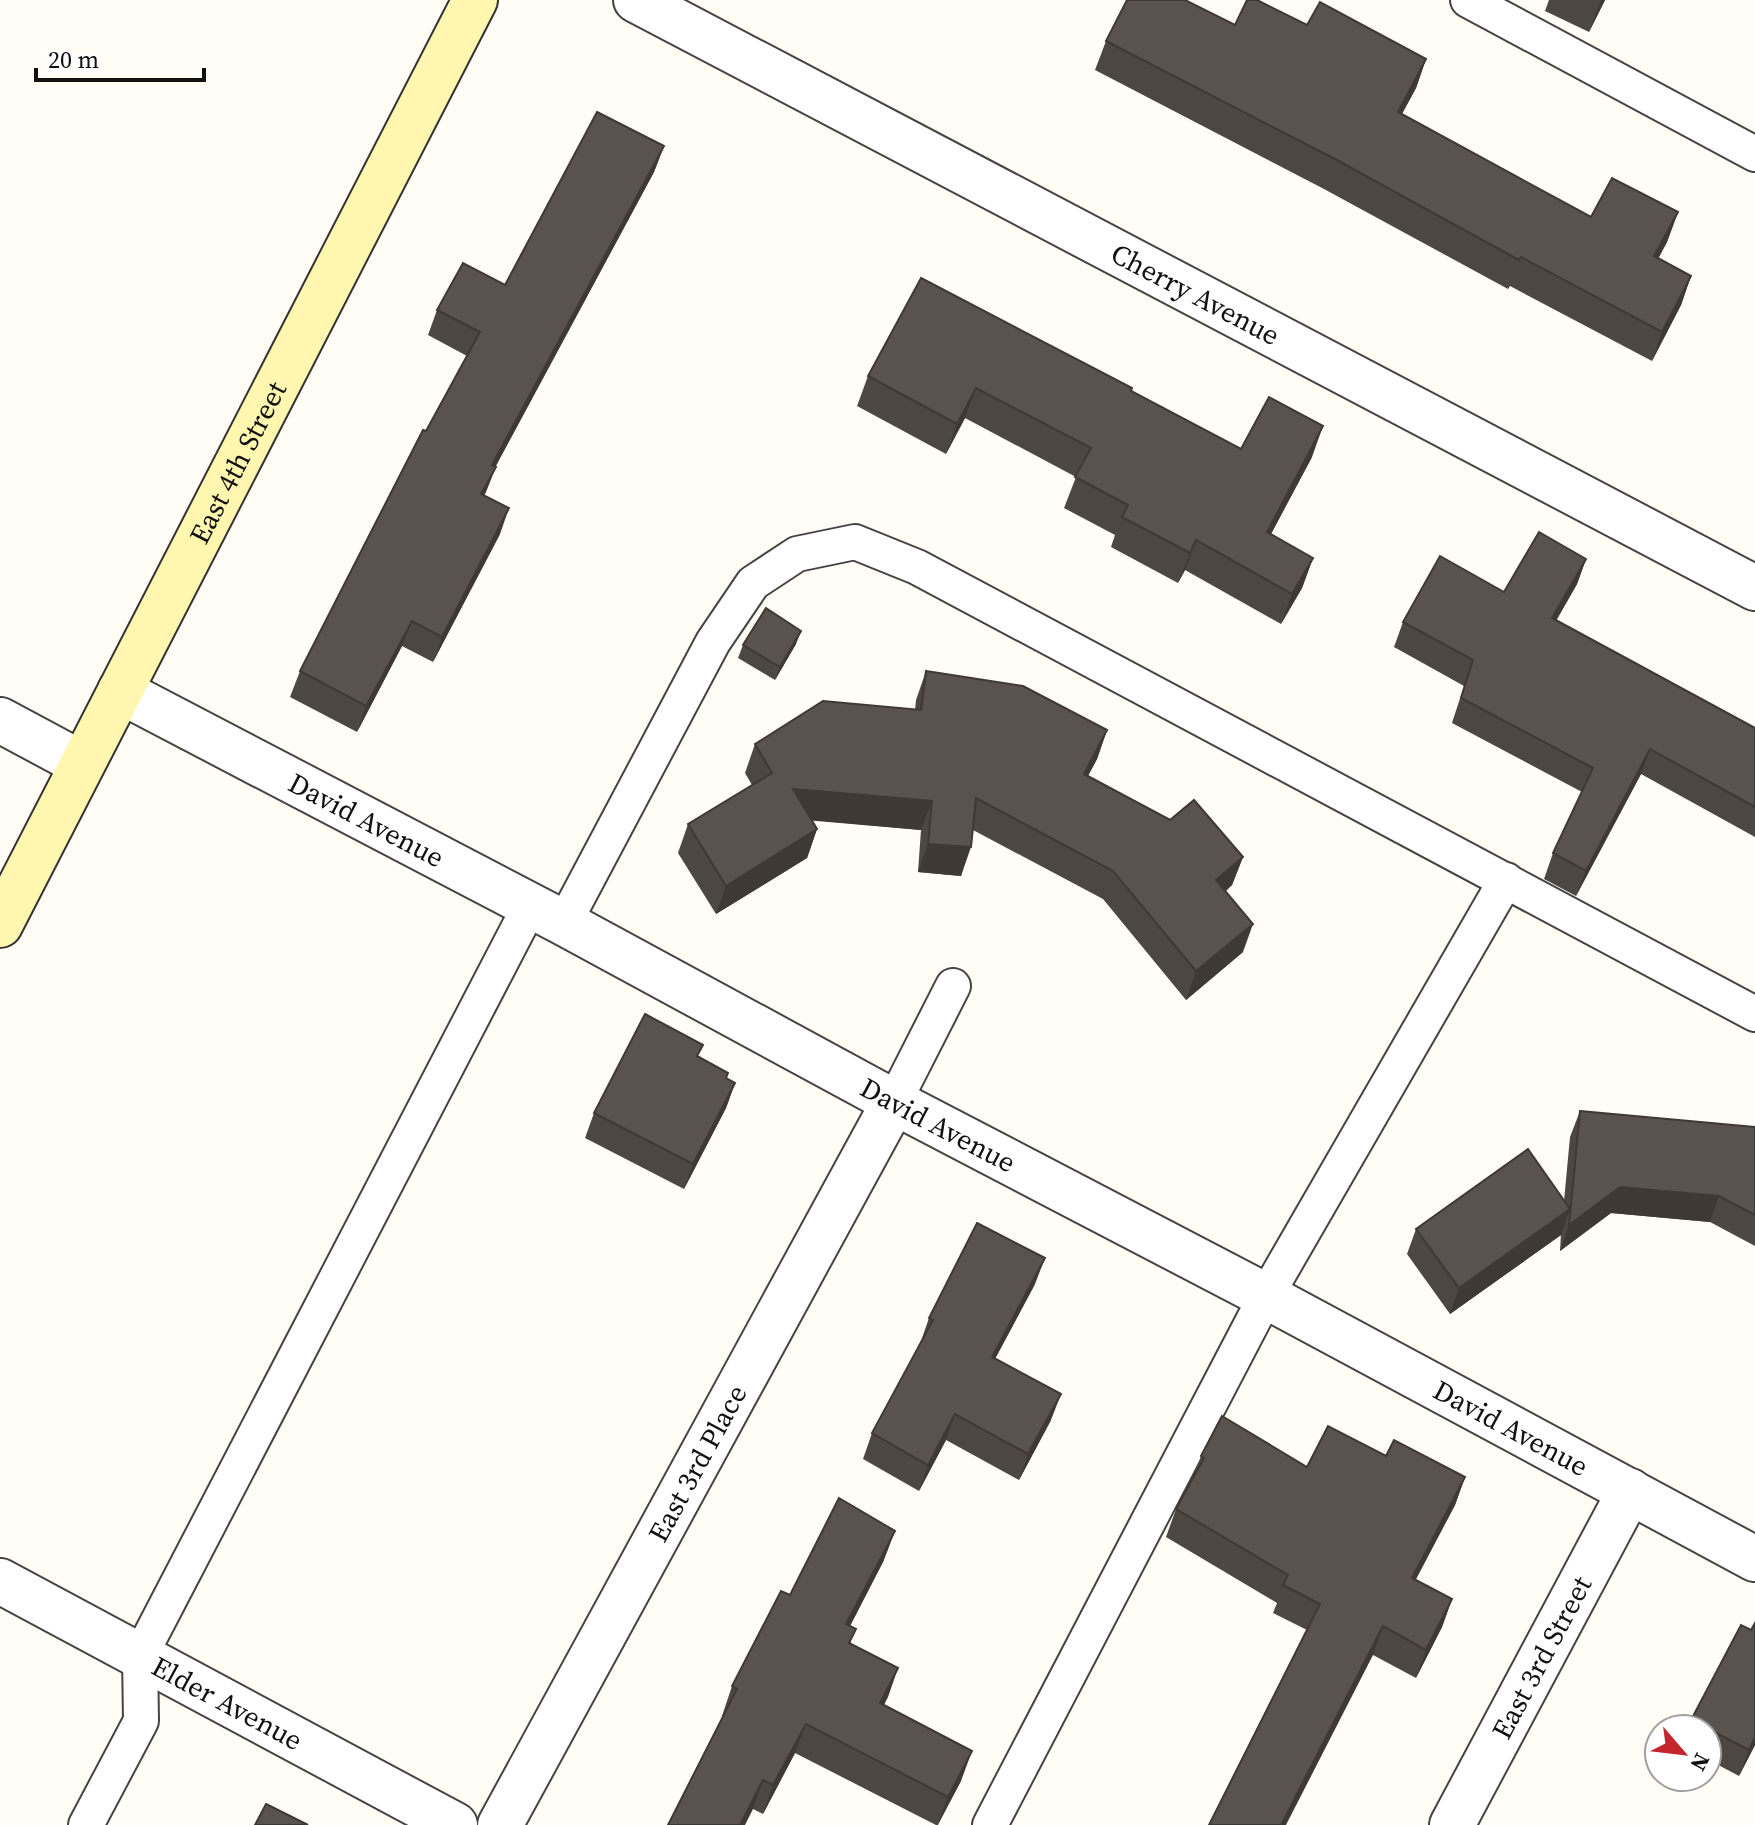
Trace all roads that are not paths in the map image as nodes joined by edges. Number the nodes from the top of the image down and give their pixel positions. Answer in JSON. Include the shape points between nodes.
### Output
{"nodes":[{"id":1,"x":475,"y":0,"type":"edge"},
{"id":2,"x":636,"y":0,"type":"edge"},
{"id":3,"x":1468,"y":0,"type":"edge"},
{"id":4,"x":1755,"y":154,"type":"edge"},
{"id":5,"x":1755,"y":588,"type":"edge"},
{"id":6,"x":120,"y":691,"type":"junction"},
{"id":7,"x":0,"y":720,"type":"edge"},
{"id":8,"x":82,"y":764,"type":"junction"},
{"id":9,"x":1506,"y":880,"type":"junction"},
{"id":10,"x":547,"y":914,"type":"junction"},
{"id":11,"x":0,"y":925,"type":"edge"},
{"id":12,"x":953,"y":986,"type":"dead end"},
{"id":13,"x":1755,"y":1014,"type":"edge"},
{"id":14,"x":894,"y":1102,"type":"junction"},
{"id":15,"x":1266,"y":1296,"type":"junction"},
{"id":16,"x":1630,"y":1491,"type":"junction"},
{"id":17,"x":1755,"y":1559,"type":"edge"},
{"id":18,"x":0,"y":1581,"type":"edge"},
{"id":19,"x":140,"y":1656,"type":"junction"},
{"id":20,"x":86,"y":1825,"type":"edge"},
{"id":21,"x":455,"y":1825,"type":"edge"},
{"id":22,"x":500,"y":1825,"type":"edge"},
{"id":23,"x":990,"y":1825,"type":"edge"},
{"id":24,"x":1452,"y":1825,"type":"edge"}],
"edges":[{"from":1,"to":6,"type":"street","name":"East 4th Street"},
{"from":2,"to":5,"type":"street","name":"Cherry Avenue"},
{"from":3,"to":4,"type":"lane"},
{"from":6,"to":8,"type":"street","name":"East 4th Street"},
{"from":6,"to":10,"type":"street","name":"David Avenue"},
{"from":7,"to":8,"type":"street"},
{"from":8,"to":11,"type":"street","name":"East 4th Street"},
{"from":9,"to":10,"type":"lane","via":[[917,567],[855,542],[797,554],[753,583]]},
{"from":9,"to":13,"type":"lane"},
{"from":9,"to":15,"type":"lane"},
{"from":10,"to":14,"type":"street","name":"David Avenue"},
{"from":10,"to":19,"type":"lane"},
{"from":12,"to":14,"type":"lane"},
{"from":14,"to":15,"type":"street","name":"David Avenue"},
{"from":14,"to":22,"type":"street","name":"East 3rd Place"},
{"from":15,"to":16,"type":"street","name":"David Avenue"},
{"from":15,"to":23,"type":"lane"},
{"from":16,"to":17,"type":"street","name":"David Avenue"},
{"from":16,"to":24,"type":"street","name":"East 3rd Street"},
{"from":18,"to":19,"type":"street","name":"Elder Avenue"},
{"from":19,"to":20,"type":"lane","via":[[141,1721]]},
{"from":19,"to":21,"type":"street","name":"Elder Avenue"}]}
